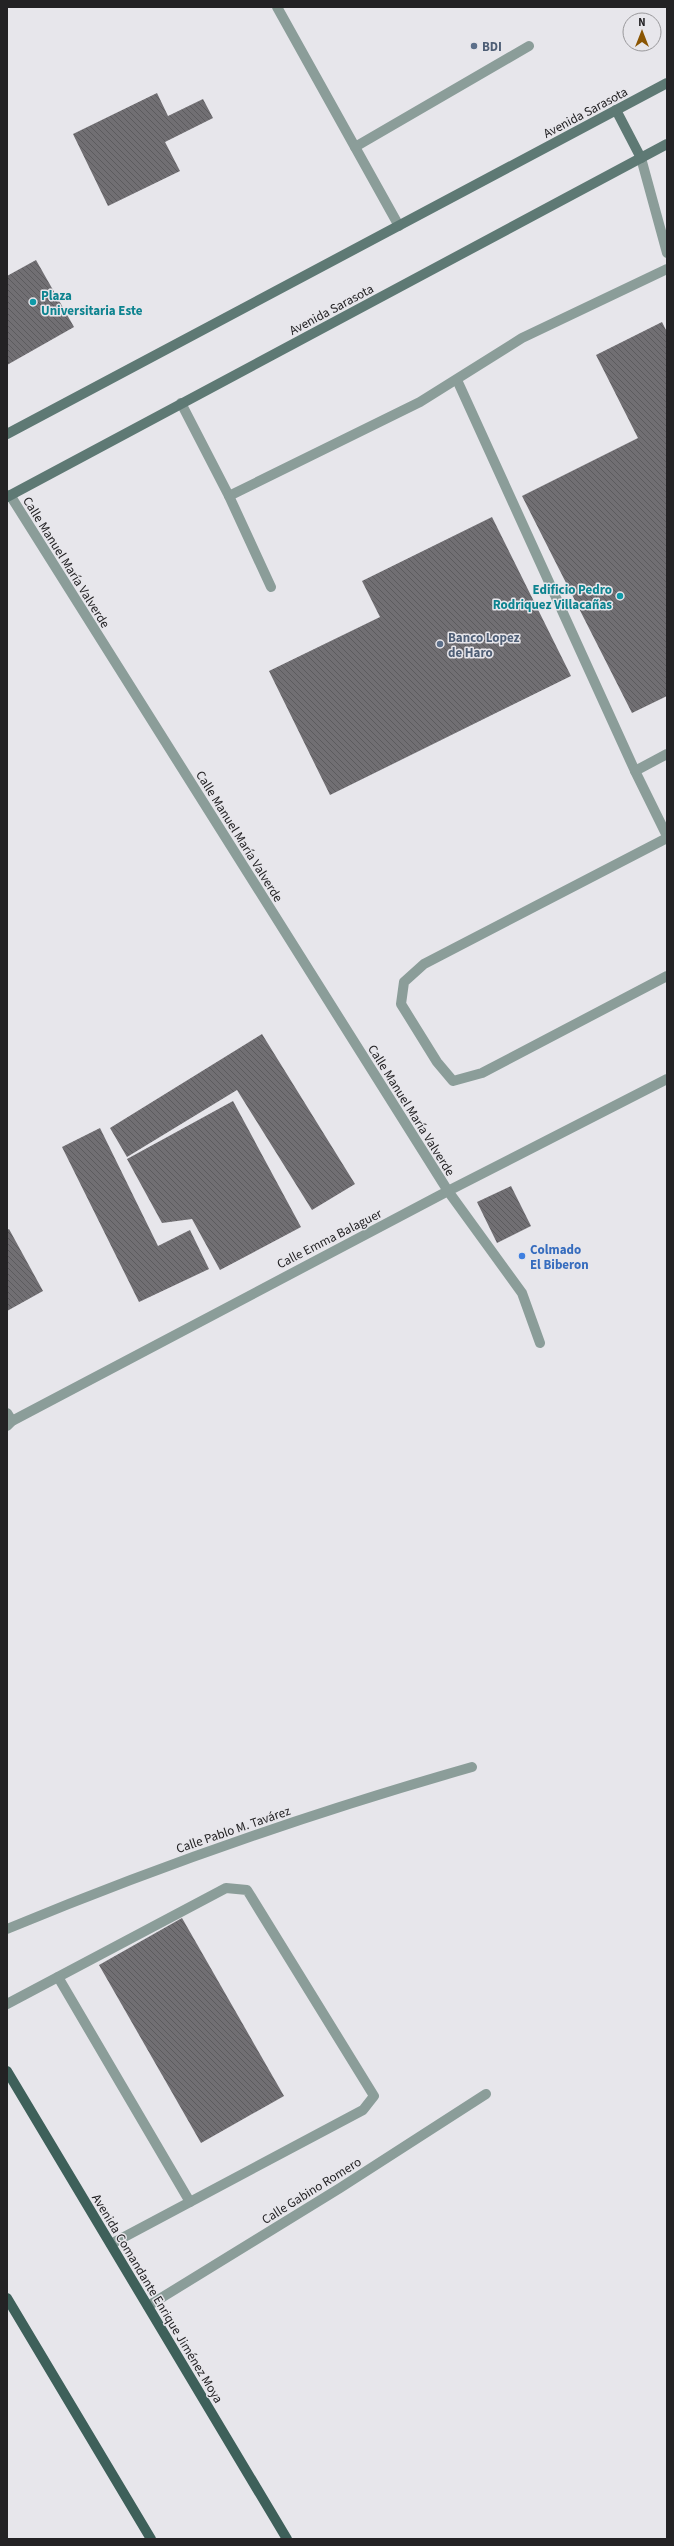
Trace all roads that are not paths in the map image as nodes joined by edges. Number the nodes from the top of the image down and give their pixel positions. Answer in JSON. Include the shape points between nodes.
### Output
{"nodes":[{"id":1,"x":277,"y":7,"type":"edge"},
{"id":2,"x":529,"y":46,"type":"dead end"},
{"id":3,"x":667,"y":83,"type":"edge"},
{"id":4,"x":616,"y":110,"type":"junction"},
{"id":5,"x":667,"y":144,"type":"edge"},
{"id":6,"x":355,"y":147,"type":"junction"},
{"id":7,"x":641,"y":158,"type":"junction"},
{"id":8,"x":399,"y":226,"type":"junction"},
{"id":9,"x":667,"y":253,"type":"edge"},
{"id":10,"x":667,"y":269,"type":"edge"},
{"id":11,"x":457,"y":380,"type":"junction"},
{"id":12,"x":181,"y":404,"type":"junction"},
{"id":13,"x":7,"y":434,"type":"edge"},
{"id":14,"x":8,"y":496,"type":"edge"},
{"id":15,"x":229,"y":496,"type":"junction"},
{"id":16,"x":271,"y":587,"type":"dead end"},
{"id":17,"x":667,"y":754,"type":"edge"},
{"id":18,"x":635,"y":771,"type":"junction"},
{"id":19,"x":667,"y":837,"type":"edge"},
{"id":20,"x":667,"y":976,"type":"edge"},
{"id":21,"x":667,"y":1079,"type":"edge"},
{"id":22,"x":448,"y":1191,"type":"junction"},
{"id":23,"x":540,"y":1343,"type":"dead end"},
{"id":24,"x":9,"y":1420,"type":"edge"},
{"id":25,"x":472,"y":1768,"type":"dead end"},
{"id":26,"x":7,"y":1929,"type":"edge"},
{"id":27,"x":58,"y":1977,"type":"junction"},
{"id":28,"x":7,"y":2004,"type":"edge"},
{"id":29,"x":7,"y":2071,"type":"edge"},
{"id":30,"x":486,"y":2094,"type":"dead end"},
{"id":31,"x":190,"y":2202,"type":"junction"},
{"id":32,"x":111,"y":2244,"type":"junction"},
{"id":33,"x":8,"y":2301,"type":"edge"},
{"id":34,"x":148,"y":2306,"type":"junction"},
{"id":35,"x":151,"y":2539,"type":"edge"},
{"id":36,"x":287,"y":2539,"type":"edge"}],
"edges":[{"from":1,"to":6,"type":"street"},
{"from":2,"to":6,"type":"street"},
{"from":3,"to":4,"type":"main road","name":"Avenida Sarasota"},
{"from":4,"to":7,"type":"main road"},
{"from":4,"to":8,"type":"main road","name":"Avenida Sarasota"},
{"from":5,"to":7,"type":"main road","name":"Avenida Sarasota"},
{"from":6,"to":8,"type":"street"},
{"from":7,"to":9,"type":"street"},
{"from":7,"to":12,"type":"main road","name":"Avenida Sarasota"},
{"from":8,"to":13,"type":"main road","name":"Avenida Sarasota"},
{"from":10,"to":11,"type":"street","via":[[522,338]]},
{"from":11,"to":15,"type":"street","via":[[420,402]]},
{"from":11,"to":18,"type":"street"},
{"from":12,"to":14,"type":"main road","name":"Avenida Sarasota"},
{"from":12,"to":15,"type":"street"},
{"from":14,"to":22,"type":"street","name":"Calle Manuel María Valverde"},
{"from":15,"to":16,"type":"street"},
{"from":17,"to":18,"type":"street"},
{"from":18,"to":19,"type":"street"},
{"from":19,"to":20,"type":"street","via":[[424,964],[404,982],[401,1004],[437,1062],[452,1080],[482,1073]]},
{"from":21,"to":22,"type":"street","name":"Calle Emma Balaguer"},
{"from":22,"to":23,"type":"street","name":"Calle Manuel María Valverde","via":[[522,1292]]},
{"from":22,"to":24,"type":"street","name":"Calle Emma Balaguer"},
{"from":25,"to":26,"type":"street","name":"Calle Pablo M. Tavárez","via":[[234,1841],[106,1888]]},
{"from":27,"to":28,"type":"street"},
{"from":27,"to":31,"type":"street"},
{"from":27,"to":31,"type":"street","via":[[226,1888],[247,1890],[374,2096],[363,2110]]},
{"from":29,"to":32,"type":"main road","name":"Avenida Comandante Enrique Jiménez Moya"},
{"from":30,"to":34,"type":"street","name":"Calle Gabino Romero","via":[[340,2188]]},
{"from":31,"to":32,"type":"street"},
{"from":32,"to":34,"type":"main road","name":"Avenida Comandante Enrique Jiménez Moya"},
{"from":33,"to":35,"type":"main road"},
{"from":34,"to":36,"type":"main road","name":"Avenida Comandante Enrique Jiménez Moya"}]}
